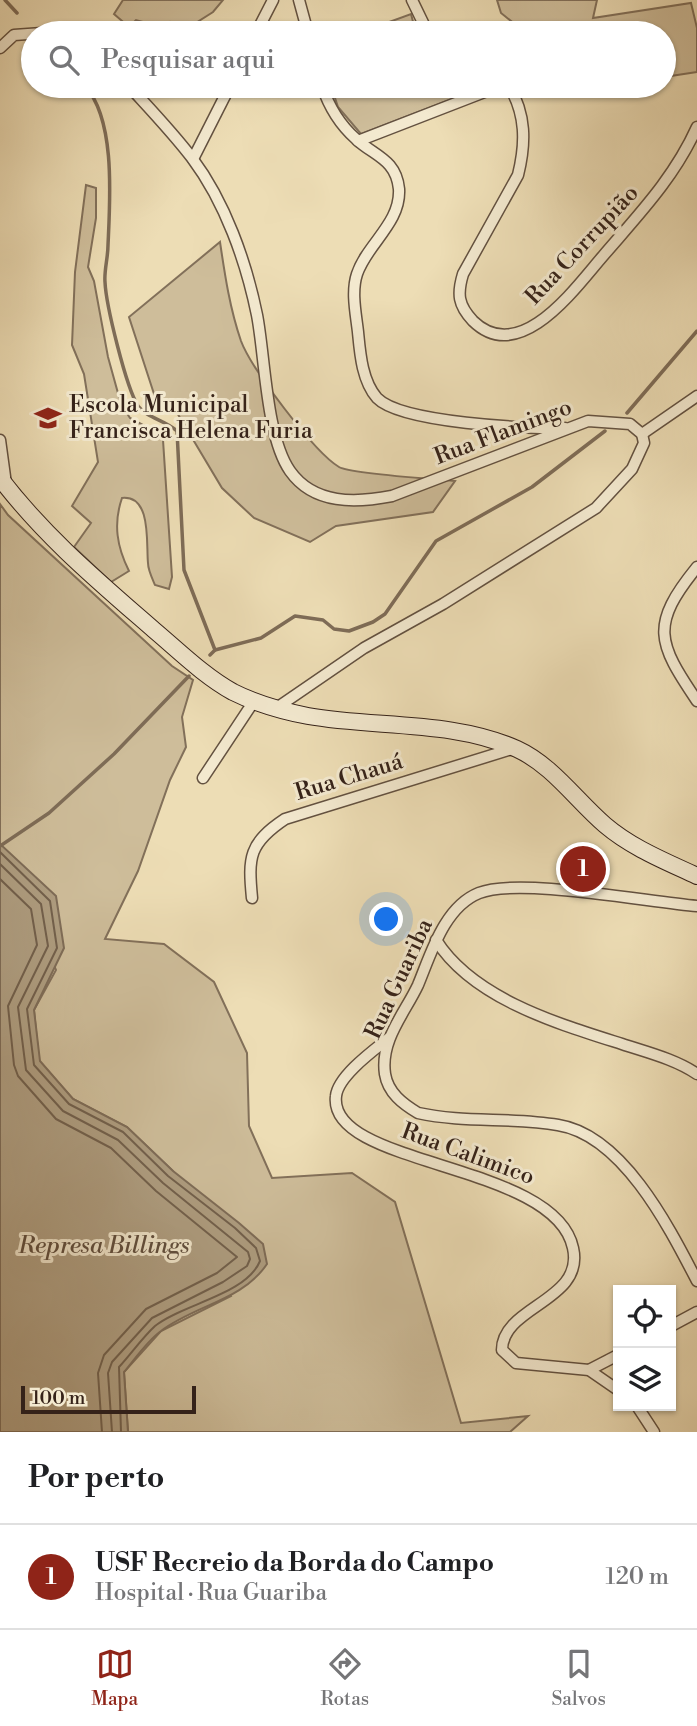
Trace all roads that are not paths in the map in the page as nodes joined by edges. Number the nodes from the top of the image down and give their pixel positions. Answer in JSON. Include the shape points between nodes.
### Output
{"nodes":[{"id":1,"x":273,"y":0,"type":"edge"},
{"id":2,"x":299,"y":0,"type":"edge"},
{"id":3,"x":412,"y":0,"type":"edge"},
{"id":4,"x":262,"y":21,"type":"edge"},
{"id":5,"x":305,"y":21,"type":"edge"},
{"id":6,"x":422,"y":21,"type":"edge"},
{"id":7,"x":21,"y":34,"type":"edge"},
{"id":8,"x":0,"y":48,"type":"edge"},
{"id":9,"x":140,"y":98,"type":"edge"},
{"id":10,"x":224,"y":98,"type":"edge"},
{"id":11,"x":328,"y":98,"type":"edge"},
{"id":12,"x":469,"y":98,"type":"edge"},
{"id":13,"x":515,"y":98,"type":"edge"},
{"id":14,"x":697,"y":127,"type":"edge"},
{"id":15,"x":358,"y":141,"type":"junction"},
{"id":16,"x":193,"y":159,"type":"junction"},
{"id":17,"x":697,"y":396,"type":"edge"},
{"id":18,"x":571,"y":427,"type":"junction"},
{"id":19,"x":642,"y":434,"type":"junction"},
{"id":20,"x":0,"y":440,"type":"edge"},
{"id":21,"x":3,"y":482,"type":"edge"},
{"id":22,"x":697,"y":567,"type":"edge"},
{"id":23,"x":254,"y":701,"type":"junction"},
{"id":24,"x":697,"y":701,"type":"edge"},
{"id":25,"x":275,"y":709,"type":"junction"},
{"id":26,"x":515,"y":748,"type":"junction"},
{"id":27,"x":203,"y":778,"type":"dead end"},
{"id":28,"x":697,"y":876,"type":"edge"},
{"id":29,"x":252,"y":898,"type":"dead end"},
{"id":30,"x":697,"y":906,"type":"edge"},
{"id":31,"x":436,"y":940,"type":"junction"},
{"id":32,"x":389,"y":1038,"type":"junction"},
{"id":33,"x":697,"y":1074,"type":"edge"},
{"id":34,"x":697,"y":1281,"type":"edge"},
{"id":35,"x":697,"y":1312,"type":"edge"},
{"id":36,"x":676,"y":1323,"type":"edge"},
{"id":37,"x":613,"y":1357,"type":"edge"},
{"id":38,"x":589,"y":1370,"type":"junction"},
{"id":39,"x":613,"y":1387,"type":"edge"},
{"id":40,"x":640,"y":1411,"type":"edge"},
{"id":41,"x":654,"y":1432,"type":"edge"}],
"edges":[{"from":1,"to":4,"type":"street"},
{"from":2,"to":5,"type":"street"},
{"from":3,"to":6,"type":"street"},
{"from":7,"to":8,"type":"street"},
{"from":9,"to":16,"type":"street","name":"Rua Flamingo"},
{"from":10,"to":16,"type":"street"},
{"from":11,"to":15,"type":"street","via":[[340,122]]},
{"from":12,"to":15,"type":"street"},
{"from":13,"to":14,"type":"street","name":"Rua Corrupião","via":[[523,116],[518,175],[458,291],[464,312],[482,330],[498,334],[534,326],[568,298],[672,175]]},
{"from":15,"to":18,"type":"street","via":[[390,163],[399,187],[397,209],[363,261],[355,286],[363,366],[376,397],[408,413],[464,422]]},
{"from":16,"to":18,"type":"street","name":"Rua Flamingo","via":[[246,268],[282,452],[302,484],[337,500],[362,502],[392,496]]},
{"from":17,"to":19,"type":"street"},
{"from":18,"to":19,"type":"street","name":"Rua Flamingo","via":[[588,421],[615,421],[630,424]]},
{"from":19,"to":25,"type":"street","via":[[644,443],[632,469],[596,508],[365,648]]},
{"from":20,"to":21,"type":"street"},
{"from":21,"to":23,"type":"street","via":[[40,528],[102,585],[209,676]]},
{"from":22,"to":24,"type":"street","via":[[675,596],[663,626],[672,662]]},
{"from":23,"to":25,"type":"street"},
{"from":23,"to":27,"type":"street"},
{"from":25,"to":26,"type":"street","via":[[474,736]]},
{"from":26,"to":28,"type":"street","via":[[545,768],[632,845]]},
{"from":26,"to":29,"type":"street","name":"Rua Chauá","via":[[285,819],[266,831],[254,848],[249,863]]},
{"from":30,"to":31,"type":"street","name":"Rua Guariba","via":[[547,889],[497,889],[478,893],[464,903]]},
{"from":31,"to":32,"type":"street","name":"Rua Guariba"},
{"from":31,"to":33,"type":"street","via":[[445,954],[488,990]]},
{"from":32,"to":34,"type":"street","name":"Rua Guariba","via":[[385,1076],[401,1102],[418,1113],[561,1125],[604,1147],[630,1172]]},
{"from":32,"to":38,"type":"street","name":"Rua Calimico","via":[[338,1087],[335,1096],[343,1120],[386,1145],[527,1195],[553,1212],[567,1230],[574,1266],[561,1288],[506,1332],[502,1350],[516,1363]]},
{"from":35,"to":36,"type":"street"},
{"from":37,"to":38,"type":"street"},
{"from":38,"to":39,"type":"street","name":"Rua Calimico"},
{"from":40,"to":41,"type":"street"}]}
